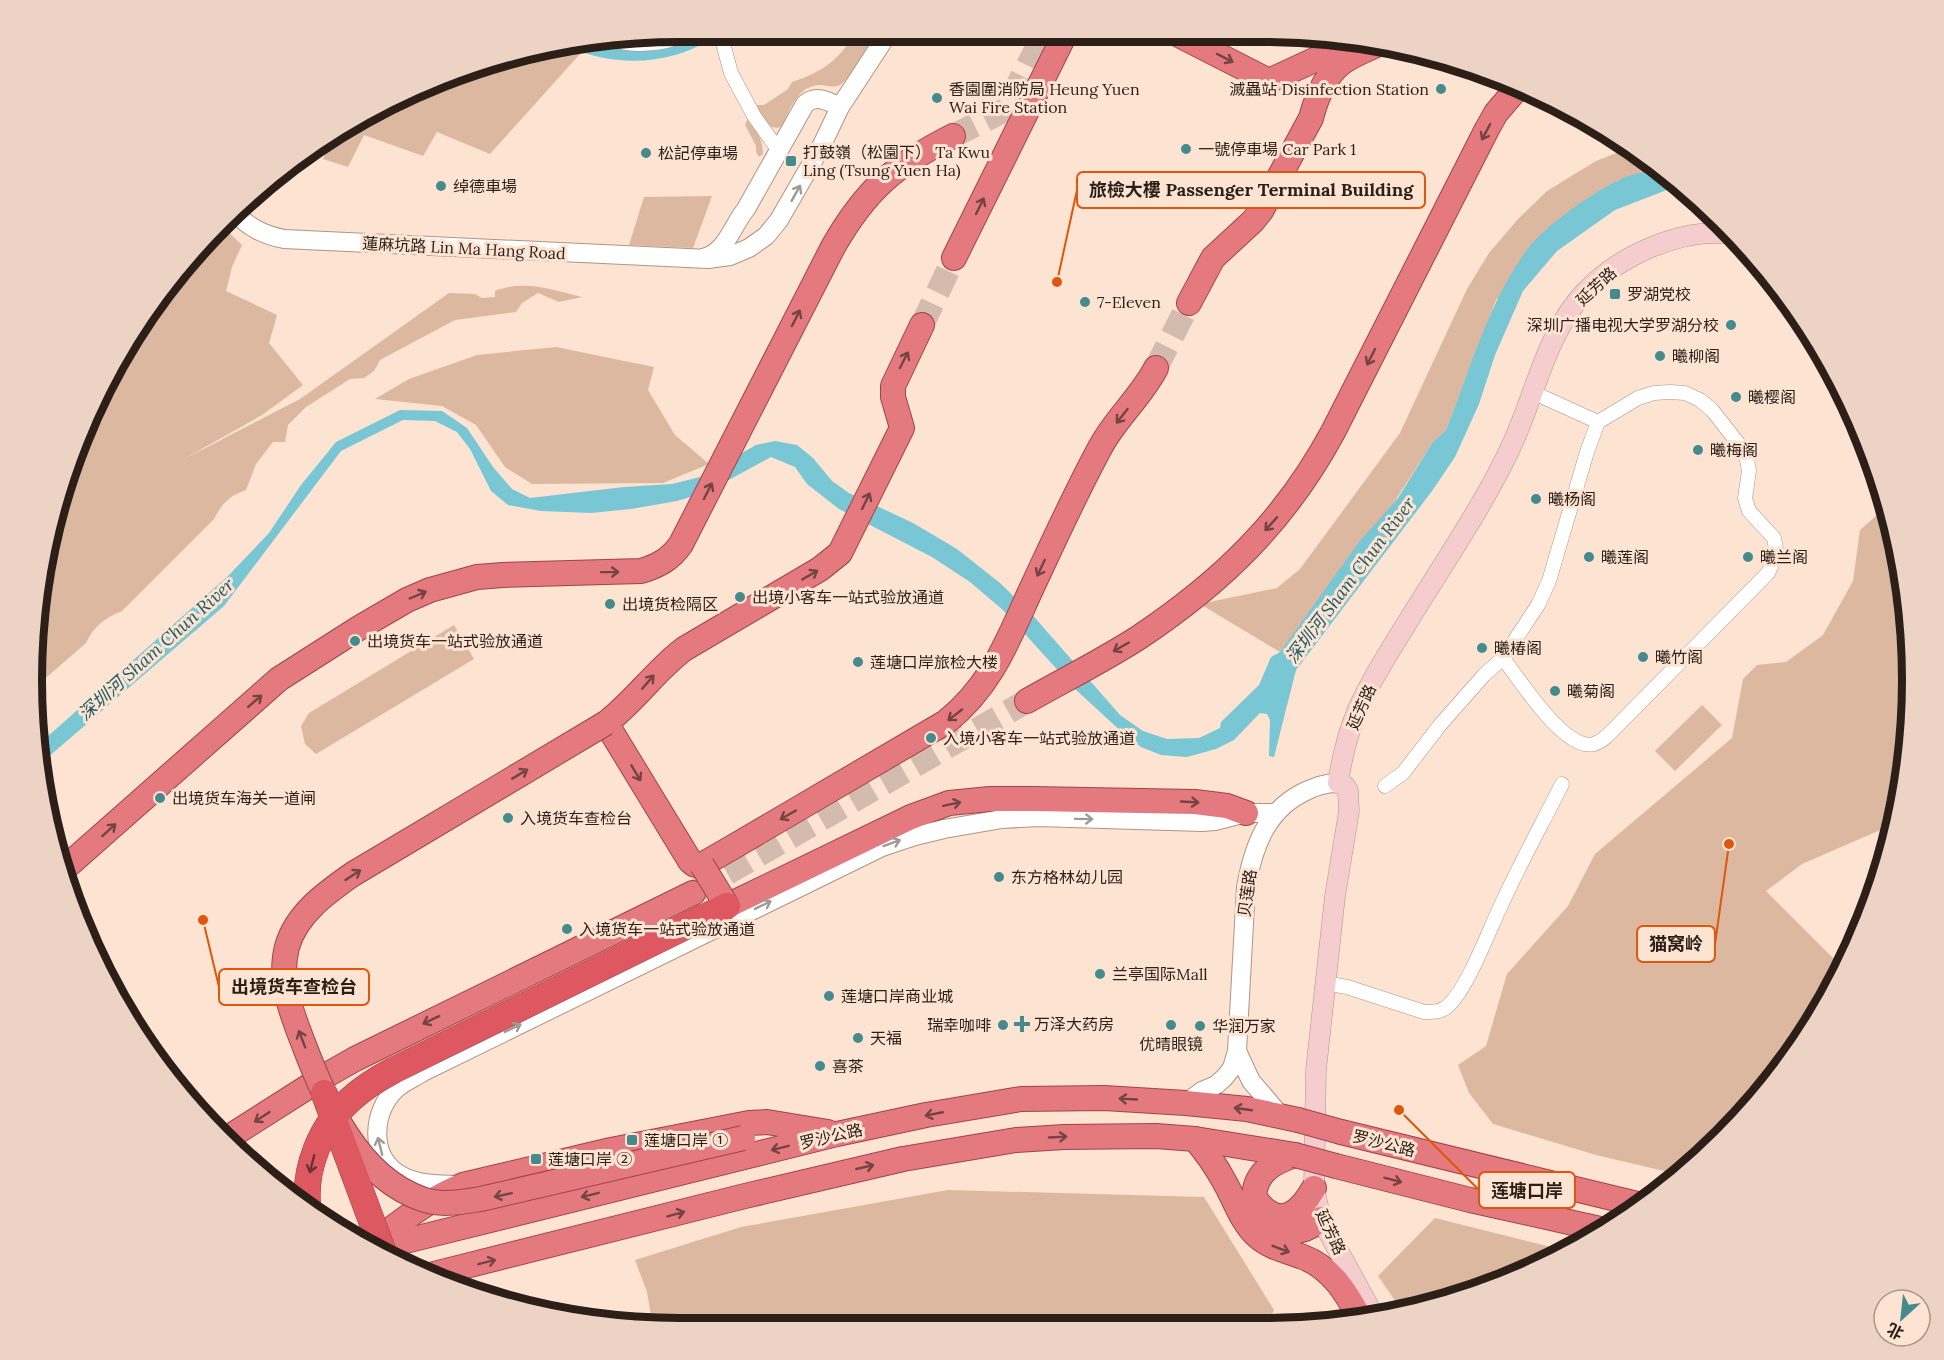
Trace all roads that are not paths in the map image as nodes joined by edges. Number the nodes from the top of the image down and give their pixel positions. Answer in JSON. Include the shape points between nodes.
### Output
{"nodes":[{"id":1,"x":660,"y":42,"type":"edge"},
{"id":2,"x":723,"y":42,"type":"edge"},
{"id":3,"x":882,"y":42,"type":"edge"},
{"id":4,"x":1061,"y":42,"type":"edge"},
{"id":5,"x":1193,"y":42,"type":"edge"},
{"id":6,"x":628,"y":44,"type":"edge"},
{"id":7,"x":1342,"y":47,"type":"edge"},
{"id":8,"x":1366,"y":50,"type":"edge"},
{"id":9,"x":1513,"y":93,"type":"edge"},
{"id":10,"x":840,"y":107,"type":"junction"},
{"id":11,"x":947,"y":139,"type":"tunnel mouth"},
{"id":12,"x":779,"y":150,"type":"junction"},
{"id":13,"x":746,"y":209,"type":"junction"},
{"id":14,"x":240,"y":218,"type":"edge"},
{"id":15,"x":1720,"y":235,"type":"edge"},
{"id":16,"x":766,"y":236,"type":"junction"},
{"id":17,"x":700,"y":258,"type":"junction"},
{"id":18,"x":954,"y":258,"type":"tunnel mouth"},
{"id":19,"x":1189,"y":303,"type":"tunnel mouth"},
{"id":20,"x":922,"y":325,"type":"tunnel mouth"},
{"id":21,"x":1156,"y":368,"type":"tunnel mouth"},
{"id":22,"x":1533,"y":392,"type":"junction"},
{"id":23,"x":1598,"y":423,"type":"junction"},
{"id":24,"x":1503,"y":658,"type":"junction"},
{"id":25,"x":1027,"y":701,"type":"tunnel mouth"},
{"id":26,"x":606,"y":723,"type":"junction"},
{"id":27,"x":1338,"y":783,"type":"junction"},
{"id":28,"x":1562,"y":784,"type":"dead end"},
{"id":29,"x":1385,"y":786,"type":"dead end"},
{"id":30,"x":1246,"y":813,"type":"junction"},
{"id":31,"x":1275,"y":813,"type":"junction"},
{"id":32,"x":70,"y":864,"type":"edge"},
{"id":33,"x":702,"y":865,"type":"junction"},
{"id":34,"x":693,"y":893,"type":"tunnel mouth"},
{"id":35,"x":727,"y":906,"type":"junction"},
{"id":36,"x":1325,"y":984,"type":"junction"},
{"id":37,"x":1237,"y":1051,"type":"junction"},
{"id":38,"x":324,"y":1093,"type":"junction"},
{"id":39,"x":1186,"y":1103,"type":"junction"},
{"id":40,"x":1289,"y":1118,"type":"junction"},
{"id":41,"x":796,"y":1126,"type":"junction"},
{"id":42,"x":837,"y":1134,"type":"junction"},
{"id":43,"x":233,"y":1135,"type":"edge"},
{"id":44,"x":1195,"y":1139,"type":"junction"},
{"id":45,"x":1295,"y":1155,"type":"junction"},
{"id":46,"x":463,"y":1185,"type":"junction"},
{"id":47,"x":1314,"y":1188,"type":"junction"},
{"id":48,"x":308,"y":1197,"type":"edge"},
{"id":49,"x":1629,"y":1202,"type":"edge"},
{"id":50,"x":1321,"y":1219,"type":"junction"},
{"id":51,"x":1592,"y":1227,"type":"edge"},
{"id":52,"x":375,"y":1240,"type":"edge"},
{"id":53,"x":380,"y":1243,"type":"edge"},
{"id":54,"x":386,"y":1246,"type":"edge"},
{"id":55,"x":443,"y":1272,"type":"edge"},
{"id":56,"x":1370,"y":1309,"type":"edge"},
{"id":57,"x":1356,"y":1311,"type":"edge"}],
"edges":[{"from":1,"to":6,"type":"street"},
{"from":2,"to":12,"type":"street","via":[[744,99]]},
{"from":3,"to":10,"type":"street","name":"蓮麻坑路 Lin Ma Hang Road"},
{"from":18,"to":4,"type":"highway","one_way":true},
{"from":5,"to":7,"type":"highway","one_way":true,"via":[[1269,81]]},
{"from":8,"to":19,"type":"highway","via":[[1334,69],[1261,211],[1213,258]]},
{"from":9,"to":25,"type":"highway","one_way":true,"via":[[1491,121],[1317,461],[1280,514],[1236,562],[1177,611]]},
{"from":10,"to":12,"type":"street","via":[[822,99],[808,101]]},
{"from":16,"to":10,"type":"street","name":"蓮麻坑路 Lin Ma Hang Road","one_way":true,"via":[[784,213]]},
{"from":32,"to":11,"type":"highway","one_way":true,"via":[[279,679],[407,600],[477,577],[641,571],[668,559],[681,544],[854,211],[904,164]]},
{"from":12,"to":13,"type":"street"},
{"from":13,"to":16,"type":"street","via":[[749,227]]},
{"from":13,"to":17,"type":"street","via":[[719,251]]},
{"from":14,"to":17,"type":"street","name":"蓮麻坑路 Lin Ma Hang Road","via":[[261,233],[284,239]]},
{"from":15,"to":22,"type":"main road","name":"延芳路","via":[[1666,241],[1608,271],[1567,315],[1553,339]]},
{"from":16,"to":17,"type":"street","name":"蓮麻坑路 Lin Ma Hang Road","via":[[735,255]]},
{"from":26,"to":20,"type":"highway","one_way":true,"via":[[684,649],[820,569],[840,553],[901,431],[893,386]]},
{"from":21,"to":33,"type":"highway","one_way":true,"via":[[1106,437],[993,670],[963,708]]},
{"from":22,"to":23,"type":"street"},
{"from":22,"to":27,"type":"main road","name":"延芳路","via":[[1501,467],[1358,709],[1343,753]]},
{"from":23,"to":24,"type":"street","via":[[1549,581]]},
{"from":23,"to":24,"type":"street","via":[[1638,398],[1654,393],[1684,393],[1700,400],[1741,447],[1749,471],[1745,498],[1749,511],[1774,538],[1774,560],[1743,598],[1602,741],[1592,745],[1567,736]]},
{"from":24,"to":29,"type":"street","via":[[1440,725],[1403,773]]},
{"from":26,"to":33,"type":"highway","one_way":true,"via":[[690,861]]},
{"from":38,"to":26,"type":"highway","one_way":true,"bridge":true,"via":[[290,1007],[284,966],[295,928],[308,910],[352,874]]},
{"from":27,"to":31,"type":"street","name":"贝莲路","via":[[1315,787]]},
{"from":27,"to":36,"type":"main road","name":"延芳路","via":[[1348,791],[1349,811]]},
{"from":28,"to":36,"type":"street","via":[[1469,975],[1448,1006],[1437,1012],[1424,1012],[1347,987]]},
{"from":30,"to":31,"type":"street"},
{"from":35,"to":30,"type":"highway","one_way":true,"via":[[911,817],[949,803],[990,799],[1195,802]]},
{"from":46,"to":30,"type":"street","one_way":true,"via":[[409,1179],[383,1158],[378,1120],[396,1088],[882,847],[944,829],[1002,819],[1202,822]]},
{"from":31,"to":37,"type":"street","name":"贝莲路","via":[[1263,830],[1246,887]]},
{"from":33,"to":35,"type":"highway","bridge":true},
{"from":34,"to":43,"type":"highway","one_way":true,"via":[[364,1054]]},
{"from":35,"to":48,"type":"highway","one_way":true,"bridge":true,"via":[[376,1080],[340,1109],[324,1134],[310,1168]]},
{"from":36,"to":47,"type":"main road","name":"延芳路","via":[[1316,1070]]},
{"from":37,"to":39,"type":"street","name":"贝莲路","via":[[1224,1078]]},
{"from":37,"to":40,"type":"street","name":"贝莲路","via":[[1251,1082]]},
{"from":41,"to":38,"type":"highway","one_way":true,"bridge":true,"via":[[508,1194],[440,1203],[408,1193],[379,1173],[354,1145]]},
{"from":38,"to":53,"type":"highway","bridge":true},
{"from":40,"to":39,"type":"highway","name":"罗沙公路","one_way":true},
{"from":39,"to":42,"type":"highway","name":"罗沙公路","one_way":true,"via":[[1104,1098],[1021,1099]]},
{"from":40,"to":49,"type":"highway","name":"罗沙公路","bridge":true},
{"from":41,"to":42,"type":"highway"},
{"from":41,"to":46,"type":"highway","via":[[749,1123]]},
{"from":42,"to":54,"type":"highway","name":"罗沙公路","one_way":true},
{"from":44,"to":45,"type":"highway"},
{"from":44,"to":50,"type":"highway","via":[[1224,1157],[1257,1213],[1272,1227],[1292,1232],[1311,1227]]},
{"from":55,"to":44,"type":"highway","one_way":true,"via":[[818,1179],[953,1150],[1064,1137]]},
{"from":44,"to":57,"type":"highway","one_way":true,"via":[[1257,1236],[1326,1269]]},
{"from":45,"to":47,"type":"highway","via":[[1278,1161],[1258,1178],[1254,1196],[1259,1205],[1277,1216],[1291,1214]]},
{"from":45,"to":51,"type":"highway","name":"罗沙公路","one_way":true,"bridge":true},
{"from":46,"to":52,"type":"highway","via":[[422,1205]]},
{"from":47,"to":50,"type":"main road","name":"延芳路"},
{"from":50,"to":56,"type":"main road","name":"延芳路"}]}
